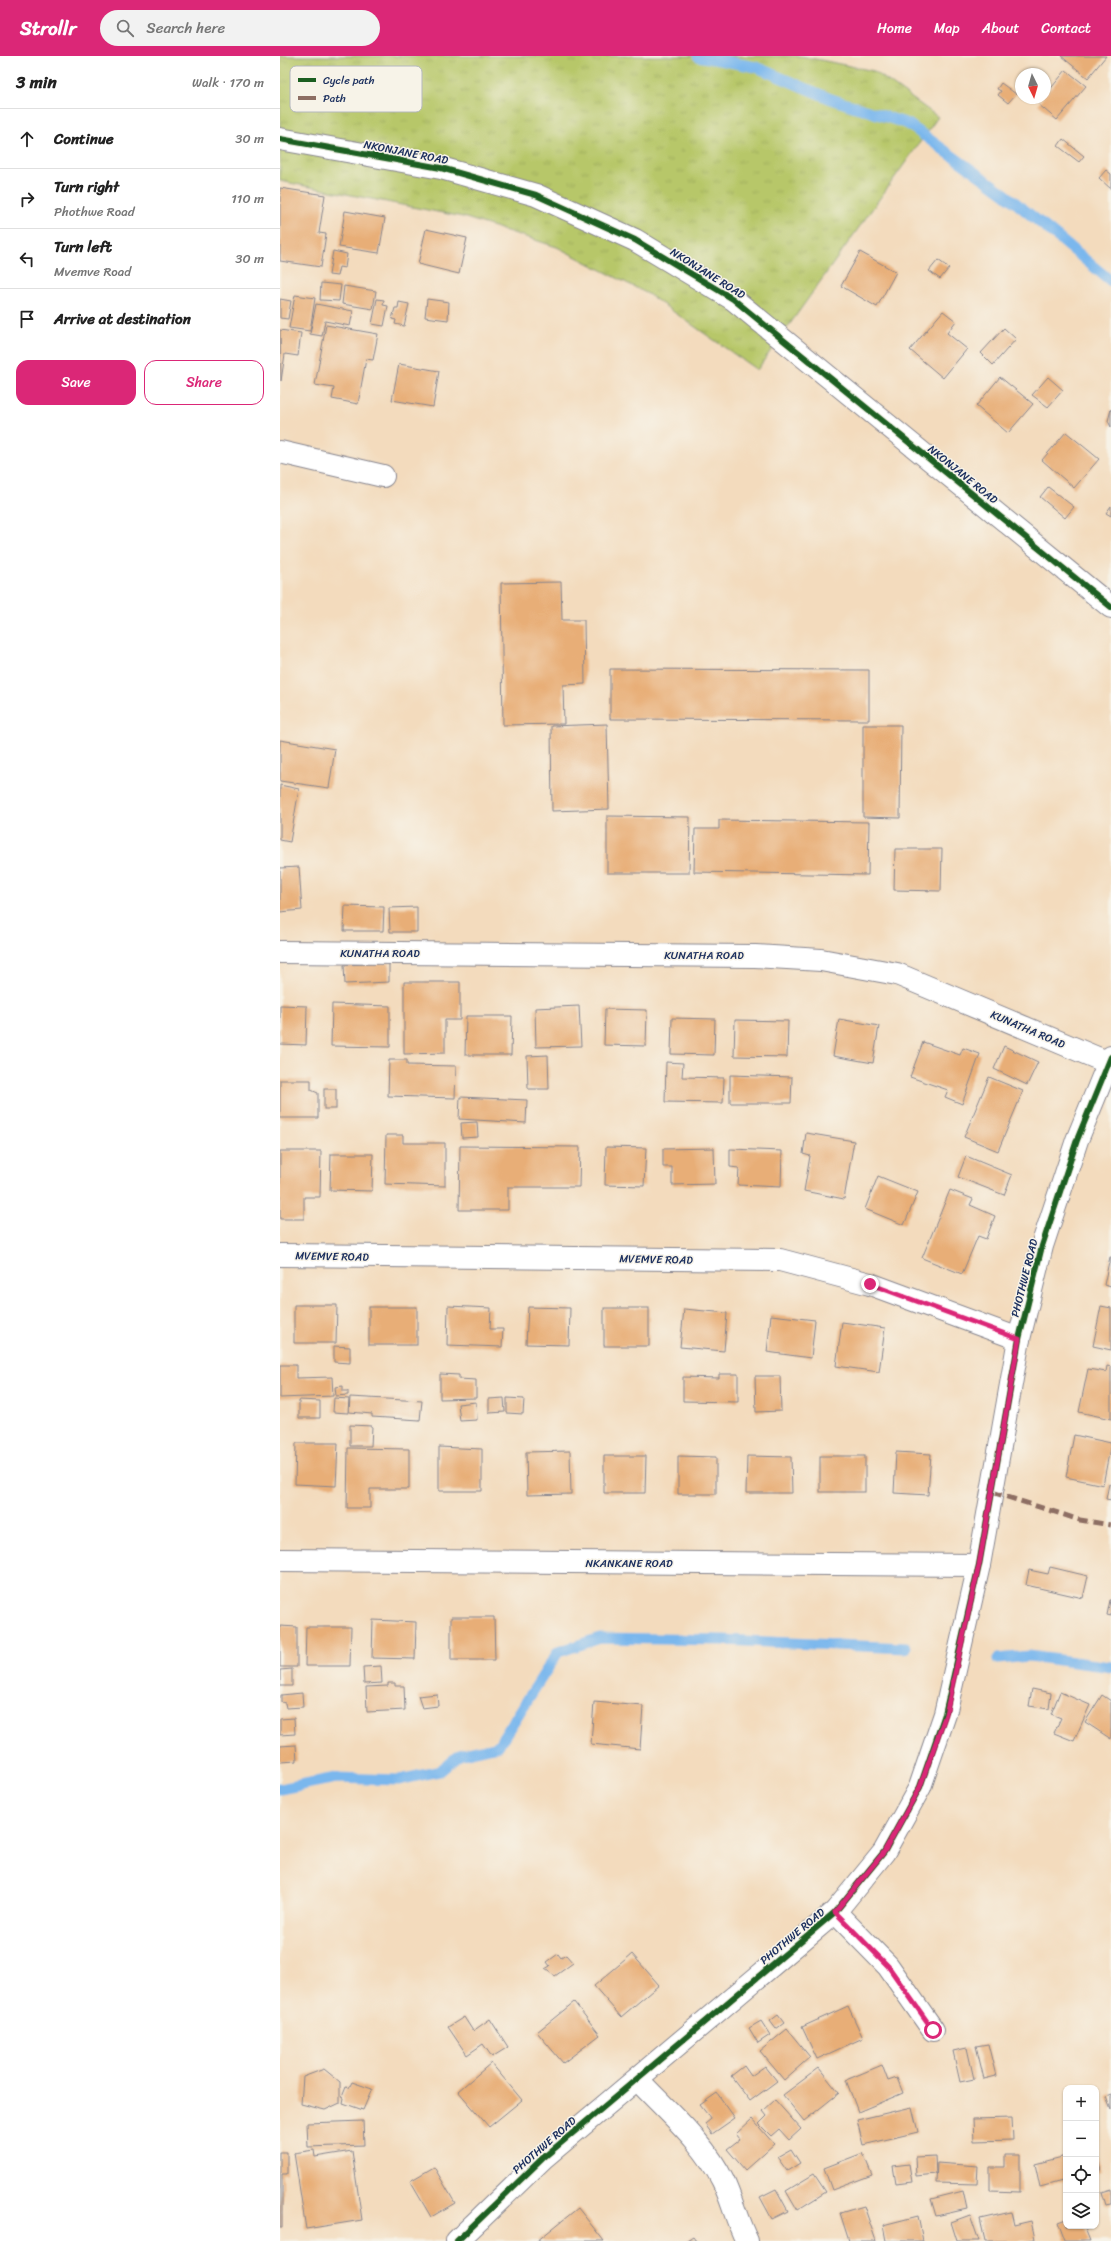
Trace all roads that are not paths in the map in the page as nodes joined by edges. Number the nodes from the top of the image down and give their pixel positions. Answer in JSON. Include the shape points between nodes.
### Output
{"nodes":[{"id":1,"x":280,"y":138,"type":"edge"},
{"id":2,"x":280,"y":452,"type":"edge"},
{"id":3,"x":382,"y":476,"type":"dead end"},
{"id":4,"x":1111,"y":607,"type":"edge"},
{"id":5,"x":280,"y":952,"type":"edge"},
{"id":6,"x":1110,"y":1060,"type":"edge"},
{"id":7,"x":280,"y":1255,"type":"edge"},
{"id":8,"x":1019,"y":1339,"type":"junction"},
{"id":9,"x":280,"y":1560,"type":"edge"},
{"id":10,"x":979,"y":1565,"type":"junction"},
{"id":11,"x":835,"y":1912,"type":"junction"},
{"id":12,"x":933,"y":2030,"type":"dead end"},
{"id":13,"x":638,"y":2080,"type":"junction"},
{"id":14,"x":457,"y":2241,"type":"edge"},
{"id":15,"x":746,"y":2241,"type":"edge"}],
"edges":[{"from":1,"to":4,"type":"street","name":"NKONJANE ROAD","via":[[441,168],[529,193],[635,240],[733,299]]},
{"from":2,"to":3,"type":"street"},
{"from":5,"to":6,"type":"street","name":"KUNATHA ROAD","via":[[755,956],[821,960],[897,974]]},
{"from":6,"to":8,"type":"street","name":"PHOTHWE ROAD","via":[[1059,1190]]},
{"from":7,"to":8,"type":"street","name":"MVEMVE ROAD","via":[[780,1260],[870,1284]]},
{"from":8,"to":10,"type":"street","name":"PHOTHWE ROAD"},
{"from":9,"to":10,"type":"street","name":"NKANKANE ROAD"},
{"from":10,"to":11,"type":"street","name":"PHOTHWE ROAD","via":[[946,1714],[920,1787],[884,1852]]},
{"from":11,"to":12,"type":"street","via":[[888,1966]]},
{"from":11,"to":13,"type":"street","name":"PHOTHWE ROAD"},
{"from":13,"to":14,"type":"street","name":"PHOTHWE ROAD","via":[[543,2158]]},
{"from":13,"to":15,"type":"street","via":[[692,2137],[710,2160],[723,2181]]}]}
